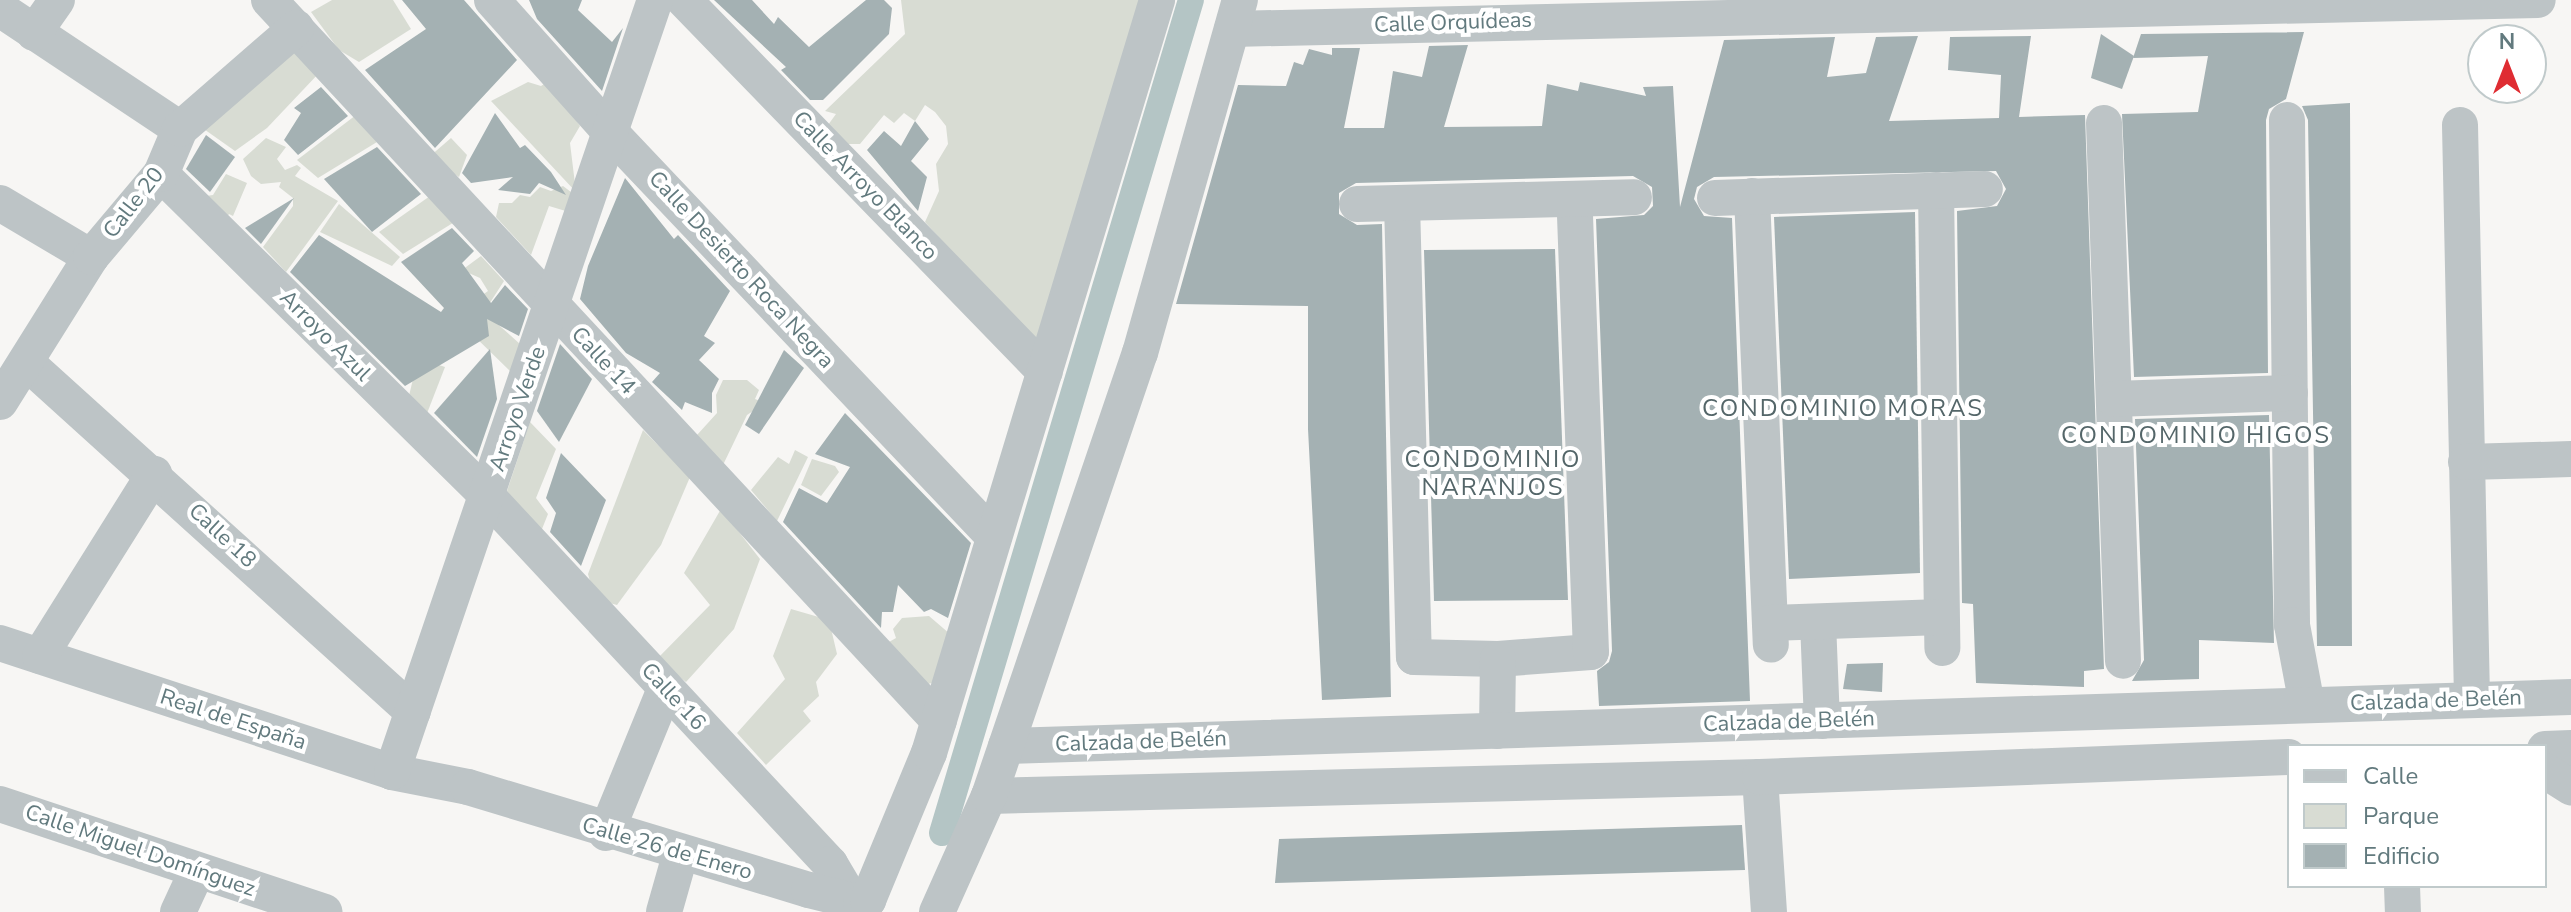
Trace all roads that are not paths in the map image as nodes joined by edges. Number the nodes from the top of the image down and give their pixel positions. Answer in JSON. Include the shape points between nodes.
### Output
{"nodes":[{"id":1,"x":57,"y":0,"type":"edge"},
{"id":2,"x":269,"y":0,"type":"edge"},
{"id":3,"x":492,"y":0,"type":"edge"},
{"id":4,"x":655,"y":0,"type":"edge"},
{"id":5,"x":684,"y":0,"type":"edge"},
{"id":6,"x":1157,"y":0,"type":"edge"},
{"id":7,"x":2538,"y":0,"type":"edge"},
{"id":8,"x":2498,"y":1,"type":"edge"},
{"id":9,"x":2305,"y":3,"type":"edge"},
{"id":10,"x":2117,"y":4,"type":"edge"},
{"id":11,"x":1919,"y":6,"type":"edge"},
{"id":12,"x":1727,"y":7,"type":"edge"},
{"id":13,"x":0,"y":9,"type":"edge"},
{"id":14,"x":1236,"y":14,"type":"edge"},
{"id":15,"x":296,"y":28,"type":"junction"},
{"id":16,"x":34,"y":33,"type":"junction"},
{"id":17,"x":2287,"y":120,"type":"dead end"},
{"id":18,"x":2104,"y":123,"type":"dead end"},
{"id":19,"x":2460,"y":125,"type":"dead end"},
{"id":20,"x":180,"y":129,"type":"junction"},
{"id":21,"x":610,"y":132,"type":"junction"},
{"id":22,"x":161,"y":174,"type":"junction"},
{"id":23,"x":1985,"y":189,"type":"dead end"},
{"id":24,"x":1936,"y":190,"type":"junction"},
{"id":25,"x":1752,"y":196,"type":"junction"},
{"id":26,"x":1634,"y":197,"type":"dead end"},
{"id":27,"x":1715,"y":198,"type":"dead end"},
{"id":28,"x":1574,"y":199,"type":"junction"},
{"id":29,"x":0,"y":203,"type":"edge"},
{"id":30,"x":1402,"y":203,"type":"junction"},
{"id":31,"x":1357,"y":204,"type":"dead end"},
{"id":32,"x":91,"y":257,"type":"junction"},
{"id":33,"x":554,"y":308,"type":"junction"},
{"id":34,"x":27,"y":363,"type":"junction"},
{"id":35,"x":1045,"y":372,"type":"junction"},
{"id":36,"x":2290,"y":393,"type":"junction"},
{"id":37,"x":2114,"y":399,"type":"junction"},
{"id":38,"x":0,"y":400,"type":"edge"},
{"id":39,"x":2571,"y":459,"type":"edge"},
{"id":40,"x":2466,"y":462,"type":"junction"},
{"id":41,"x":154,"y":474,"type":"junction"},
{"id":42,"x":488,"y":497,"type":"junction"},
{"id":43,"x":994,"y":537,"type":"junction"},
{"id":44,"x":1818,"y":622,"type":"junction"},
{"id":45,"x":0,"y":643,"type":"edge"},
{"id":46,"x":40,"y":656,"type":"junction"},
{"id":47,"x":1498,"y":659,"type":"junction"},
{"id":48,"x":2123,"y":661,"type":"dead end"},
{"id":49,"x":665,"y":689,"type":"junction"},
{"id":50,"x":2571,"y":697,"type":"edge"},
{"id":51,"x":2472,"y":700,"type":"junction"},
{"id":52,"x":2276,"y":706,"type":"junction"},
{"id":53,"x":413,"y":712,"type":"junction"},
{"id":54,"x":939,"y":721,"type":"junction"},
{"id":55,"x":1822,"y":721,"type":"junction"},
{"id":56,"x":1497,"y":731,"type":"junction"},
{"id":57,"x":1411,"y":734,"type":"junction"},
{"id":58,"x":1006,"y":746,"type":"junction"},
{"id":59,"x":2571,"y":748,"type":"edge"},
{"id":60,"x":2547,"y":749,"type":"edge"},
{"id":61,"x":2287,"y":757,"type":"edge"},
{"id":62,"x":2249,"y":758,"type":"junction"},
{"id":63,"x":392,"y":772,"type":"junction"},
{"id":64,"x":2547,"y":772,"type":"edge"},
{"id":65,"x":1760,"y":777,"type":"junction"},
{"id":66,"x":1412,"y":785,"type":"junction"},
{"id":67,"x":468,"y":787,"type":"joint"},
{"id":68,"x":2571,"y":787,"type":"edge"},
{"id":69,"x":989,"y":796,"type":"junction"},
{"id":70,"x":0,"y":804,"type":"edge"},
{"id":71,"x":606,"y":833,"type":"junction"},
{"id":72,"x":681,"y":852,"type":"junction"},
{"id":73,"x":197,"y":871,"type":"junction"},
{"id":74,"x":2402,"y":888,"type":"edge"},
{"id":75,"x":860,"y":900,"type":"junction"},
{"id":76,"x":178,"y":912,"type":"edge"},
{"id":77,"x":325,"y":912,"type":"edge"},
{"id":78,"x":664,"y":912,"type":"edge"},
{"id":79,"x":937,"y":912,"type":"edge"},
{"id":80,"x":1769,"y":912,"type":"edge"},
{"id":81,"x":2403,"y":912,"type":"edge"}],
"edges":[{"from":1,"to":16,"type":"street"},
{"from":2,"to":15,"type":"street","name":"Calle 14"},
{"from":3,"to":21,"type":"street","name":"Calle Desierto Roca Negra"},
{"from":4,"to":21,"type":"street","name":"Arroyo Verde"},
{"from":5,"to":35,"type":"street","name":"Calle Arroyo Blanco"},
{"from":6,"to":35,"type":"street"},
{"from":7,"to":8,"type":"street","name":"Calle Orquídeas"},
{"from":8,"to":9,"type":"street","name":"Calle Orquídeas"},
{"from":9,"to":10,"type":"street","name":"Calle Orquídeas"},
{"from":10,"to":11,"type":"street","name":"Calle Orquídeas"},
{"from":11,"to":12,"type":"street","name":"Calle Orquídeas"},
{"from":12,"to":14,"type":"street","name":"Calle Orquídeas"},
{"from":13,"to":16,"type":"street"},
{"from":14,"to":58,"type":"street","via":[[1140,353]]},
{"from":15,"to":20,"type":"street","name":"Calle 20"},
{"from":15,"to":33,"type":"street","name":"Calle 14"},
{"from":16,"to":20,"type":"street"},
{"from":17,"to":36,"type":"street"},
{"from":18,"to":37,"type":"street"},
{"from":19,"to":40,"type":"street"},
{"from":20,"to":22,"type":"street","name":"Calle 20"},
{"from":21,"to":33,"type":"street","name":"Arroyo Verde"},
{"from":21,"to":43,"type":"street","name":"Calle Desierto Roca Negra"},
{"from":22,"to":32,"type":"street","name":"Calle 20"},
{"from":22,"to":42,"type":"street","name":"Arroyo Azul"},
{"from":23,"to":24,"type":"street"},
{"from":24,"to":25,"type":"street"},
{"from":24,"to":44,"type":"street","via":[[1942,633]]},
{"from":25,"to":27,"type":"street"},
{"from":25,"to":44,"type":"street","via":[[1771,634]]},
{"from":26,"to":28,"type":"street"},
{"from":28,"to":30,"type":"street"},
{"from":28,"to":47,"type":"street","via":[[1591,652]]},
{"from":29,"to":32,"type":"street"},
{"from":30,"to":31,"type":"street"},
{"from":30,"to":47,"type":"street","via":[[1414,657]]},
{"from":32,"to":34,"type":"street","name":"Calle 20"},
{"from":33,"to":42,"type":"street","name":"Arroyo Verde"},
{"from":33,"to":54,"type":"street","name":"Calle 14"},
{"from":34,"to":38,"type":"street","name":"Calle 20"},
{"from":34,"to":41,"type":"street","name":"Calle 18"},
{"from":35,"to":43,"type":"street"},
{"from":36,"to":37,"type":"street"},
{"from":36,"to":52,"type":"street","via":[[2292,625],[2281,656]]},
{"from":37,"to":48,"type":"street"},
{"from":39,"to":40,"type":"street"},
{"from":40,"to":51,"type":"street"},
{"from":41,"to":46,"type":"street"},
{"from":41,"to":53,"type":"street","name":"Calle 18"},
{"from":42,"to":49,"type":"street","name":"Calle 16"},
{"from":42,"to":53,"type":"street","name":"Arroyo Verde"},
{"from":43,"to":54,"type":"street"},
{"from":44,"to":55,"type":"street"},
{"from":45,"to":46,"type":"street","name":"Real de España"},
{"from":46,"to":63,"type":"street","name":"Real de España"},
{"from":47,"to":56,"type":"street"},
{"from":49,"to":71,"type":"street"},
{"from":49,"to":75,"type":"street","name":"Calle 16"},
{"from":50,"to":51,"type":"street","name":"Calzada de Belén"},
{"from":51,"to":52,"type":"street","name":"Calzada de Belén"},
{"from":52,"to":55,"type":"street","name":"Calzada de Belén"},
{"from":52,"to":62,"type":"street"},
{"from":53,"to":63,"type":"street","name":"Arroyo Verde"},
{"from":54,"to":75,"type":"street","via":[[876,892]]},
{"from":55,"to":56,"type":"street","name":"Calzada de Belén"},
{"from":56,"to":57,"type":"street","name":"Calzada de Belén"},
{"from":57,"to":58,"type":"street","name":"Calzada de Belén"},
{"from":57,"to":66,"type":"street"},
{"from":58,"to":69,"type":"street"},
{"from":59,"to":60,"type":"street"},
{"from":61,"to":62,"type":"street"},
{"from":62,"to":65,"type":"street"},
{"from":63,"to":67,"type":"street","name":"Real de España"},
{"from":64,"to":68,"type":"street"},
{"from":65,"to":66,"type":"street"},
{"from":65,"to":80,"type":"street"},
{"from":66,"to":69,"type":"street"},
{"from":67,"to":71,"type":"street","name":"Calle 26 de Enero"},
{"from":69,"to":79,"type":"street"},
{"from":70,"to":73,"type":"street","name":"Calle Miguel Domínguez"},
{"from":71,"to":72,"type":"street","name":"Calle 26 de Enero"},
{"from":72,"to":75,"type":"street","name":"Calle 26 de Enero"},
{"from":72,"to":78,"type":"street"},
{"from":73,"to":76,"type":"street"},
{"from":73,"to":77,"type":"street","name":"Calle Miguel Domínguez"},
{"from":74,"to":81,"type":"street"}]}
